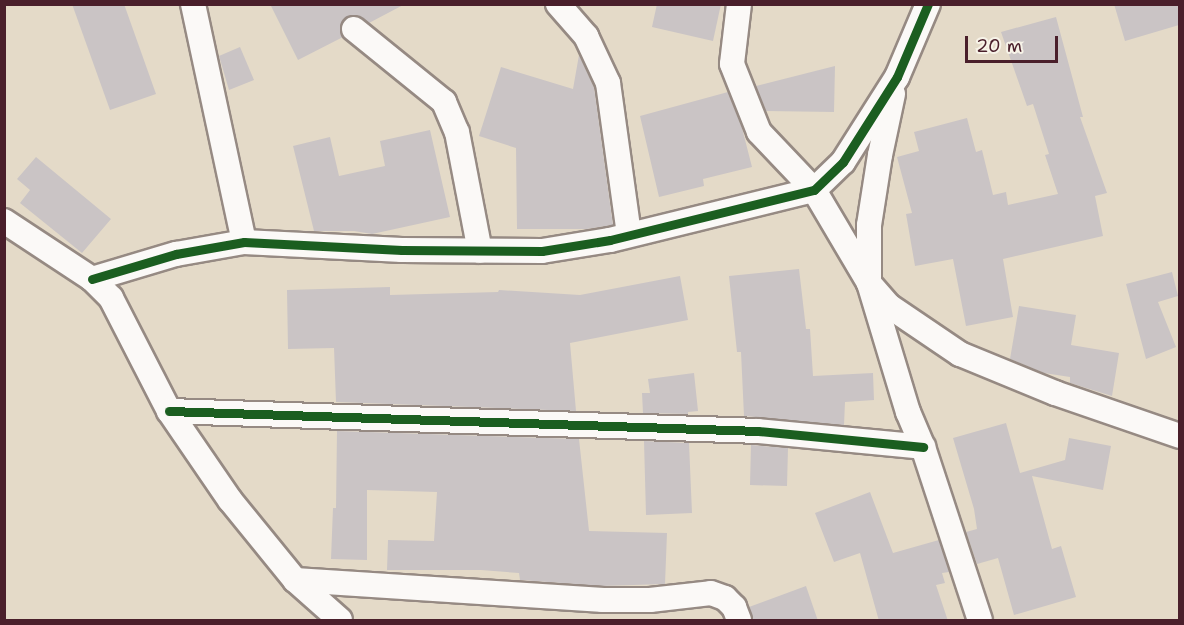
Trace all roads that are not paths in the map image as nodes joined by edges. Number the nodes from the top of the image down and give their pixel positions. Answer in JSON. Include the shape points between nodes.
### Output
{"nodes":[{"id":1,"x":193,"y":4,"type":"edge"},
{"id":2,"x":558,"y":4,"type":"edge"},
{"id":3,"x":739,"y":4,"type":"edge"},
{"id":4,"x":928,"y":4,"type":"edge"},
{"id":5,"x":354,"y":29,"type":"dead end"},
{"id":6,"x":897,"y":77,"type":"junction"},
{"id":7,"x":813,"y":190,"type":"junction"},
{"id":8,"x":4,"y":221,"type":"edge"},
{"id":9,"x":629,"y":235,"type":"junction"},
{"id":10,"x":244,"y":242,"type":"junction"},
{"id":11,"x":480,"y":251,"type":"junction"},
{"id":12,"x":92,"y":279,"type":"junction"},
{"id":13,"x":869,"y":283,"type":"junction"},
{"id":14,"x":169,"y":411,"type":"junction"},
{"id":15,"x":1179,"y":436,"type":"edge"},
{"id":16,"x":923,"y":447,"type":"junction"},
{"id":17,"x":295,"y":580,"type":"junction"},
{"id":18,"x":340,"y":621,"type":"edge"},
{"id":19,"x":739,"y":621,"type":"edge"},
{"id":20,"x":980,"y":621,"type":"edge"}],
"edges":[{"from":1,"to":10,"type":"street"},
{"from":2,"to":9,"type":"street","via":[[586,36],[608,83]]},
{"from":3,"to":7,"type":"street","via":[[732,64],[759,132]]},
{"from":4,"to":6,"type":"street"},
{"from":5,"to":11,"type":"street","via":[[444,102],[457,132]]},
{"from":6,"to":7,"type":"street","via":[[843,162]]},
{"from":6,"to":13,"type":"street","via":[[869,225]]},
{"from":7,"to":9,"type":"street"},
{"from":7,"to":13,"type":"street"},
{"from":8,"to":12,"type":"street"},
{"from":9,"to":11,"type":"street","via":[[542,251]]},
{"from":10,"to":11,"type":"street"},
{"from":10,"to":12,"type":"street","via":[[177,254]]},
{"from":12,"to":14,"type":"street","via":[[111,298]]},
{"from":13,"to":15,"type":"street","via":[[889,306],[960,354],[1055,393]]},
{"from":13,"to":16,"type":"street","via":[[908,412]]},
{"from":14,"to":16,"type":"street","via":[[758,431]]},
{"from":14,"to":17,"type":"street","via":[[230,500]]},
{"from":16,"to":20,"type":"street"},
{"from":17,"to":18,"type":"street"},
{"from":17,"to":19,"type":"street","via":[[603,600],[650,600],[711,593],[725,598],[734,607]]}]}
